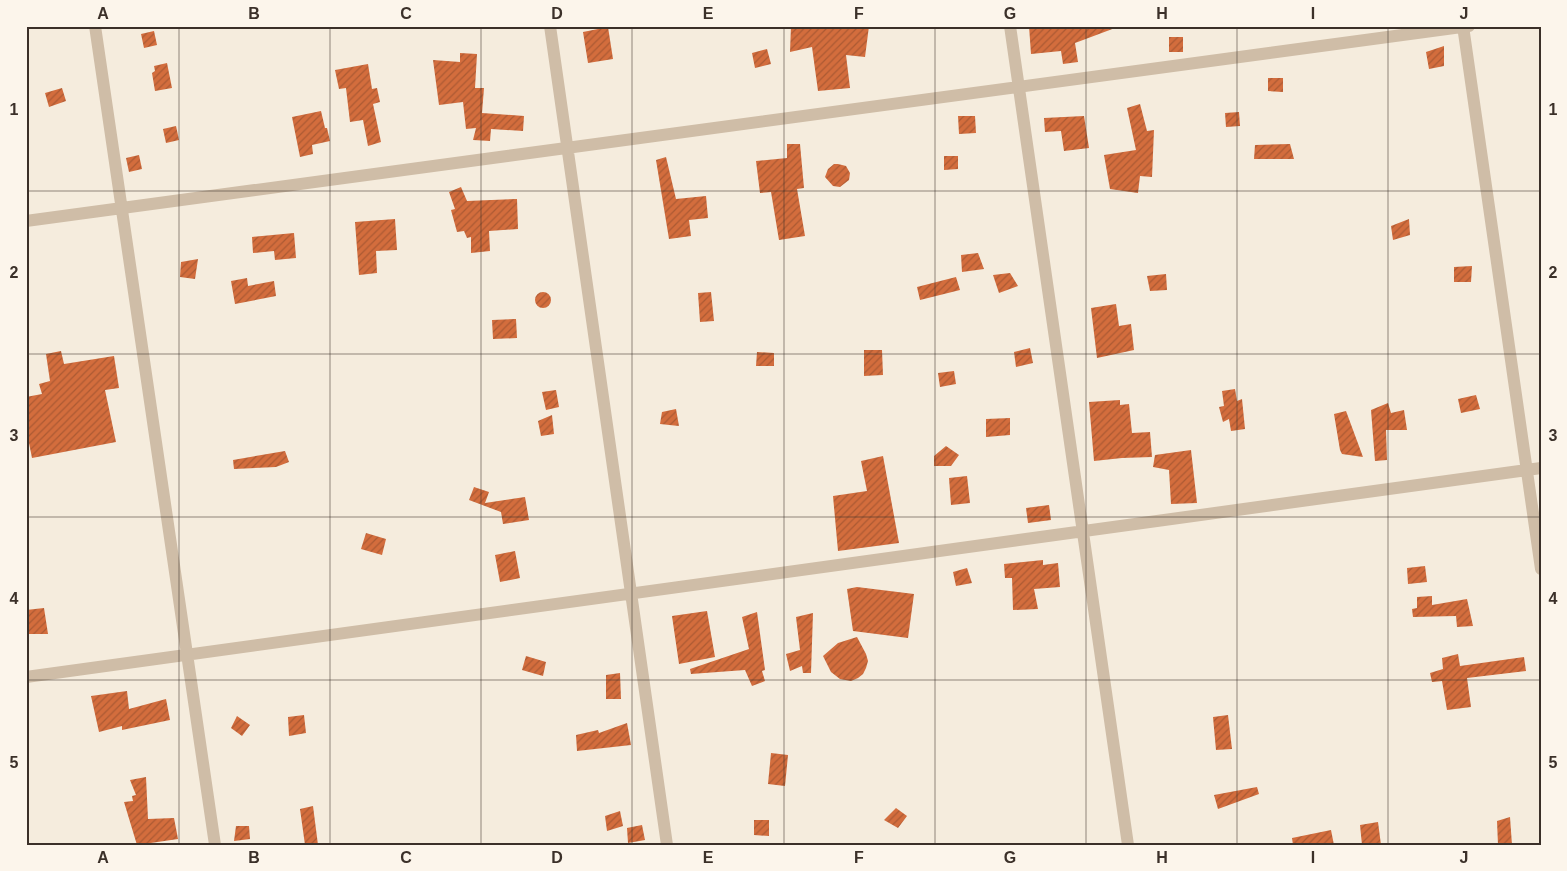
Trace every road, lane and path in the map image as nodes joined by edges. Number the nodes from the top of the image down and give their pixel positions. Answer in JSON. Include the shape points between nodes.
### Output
{"nodes":[{"id":1,"x":95,"y":26,"type":"edge"},
{"id":2,"x":550,"y":26,"type":"edge"},
{"id":3,"x":1010,"y":26,"type":"edge"},
{"id":4,"x":1465,"y":26,"type":"edge"},
{"id":5,"x":1019,"y":87,"type":"junction"},
{"id":6,"x":568,"y":148,"type":"junction"},
{"id":7,"x":122,"y":208,"type":"junction"},
{"id":8,"x":26,"y":221,"type":"edge"},
{"id":9,"x":1541,"y":468,"type":"edge"},
{"id":10,"x":1526,"y":470,"type":"junction"},
{"id":11,"x":1083,"y":531,"type":"junction"},
{"id":12,"x":1541,"y":568,"type":"edge"},
{"id":13,"x":631,"y":593,"type":"junction"},
{"id":14,"x":187,"y":655,"type":"junction"},
{"id":15,"x":26,"y":677,"type":"edge"},
{"id":16,"x":215,"y":845,"type":"edge"},
{"id":17,"x":667,"y":845,"type":"edge"},
{"id":18,"x":1128,"y":845,"type":"edge"}],
"edges":[{"from":1,"to":7,"type":"street"},
{"from":2,"to":6,"type":"street"},
{"from":3,"to":5,"type":"street"},
{"from":4,"to":5,"type":"street"},
{"from":4,"to":10,"type":"street"},
{"from":5,"to":6,"type":"street"},
{"from":5,"to":11,"type":"street"},
{"from":6,"to":7,"type":"street"},
{"from":6,"to":13,"type":"street"},
{"from":7,"to":8,"type":"street"},
{"from":7,"to":14,"type":"street"},
{"from":9,"to":10,"type":"street"},
{"from":10,"to":11,"type":"street"},
{"from":10,"to":12,"type":"street"},
{"from":11,"to":13,"type":"street"},
{"from":11,"to":18,"type":"street"},
{"from":13,"to":14,"type":"street"},
{"from":13,"to":17,"type":"street"},
{"from":14,"to":15,"type":"street"},
{"from":14,"to":16,"type":"street"}]}
